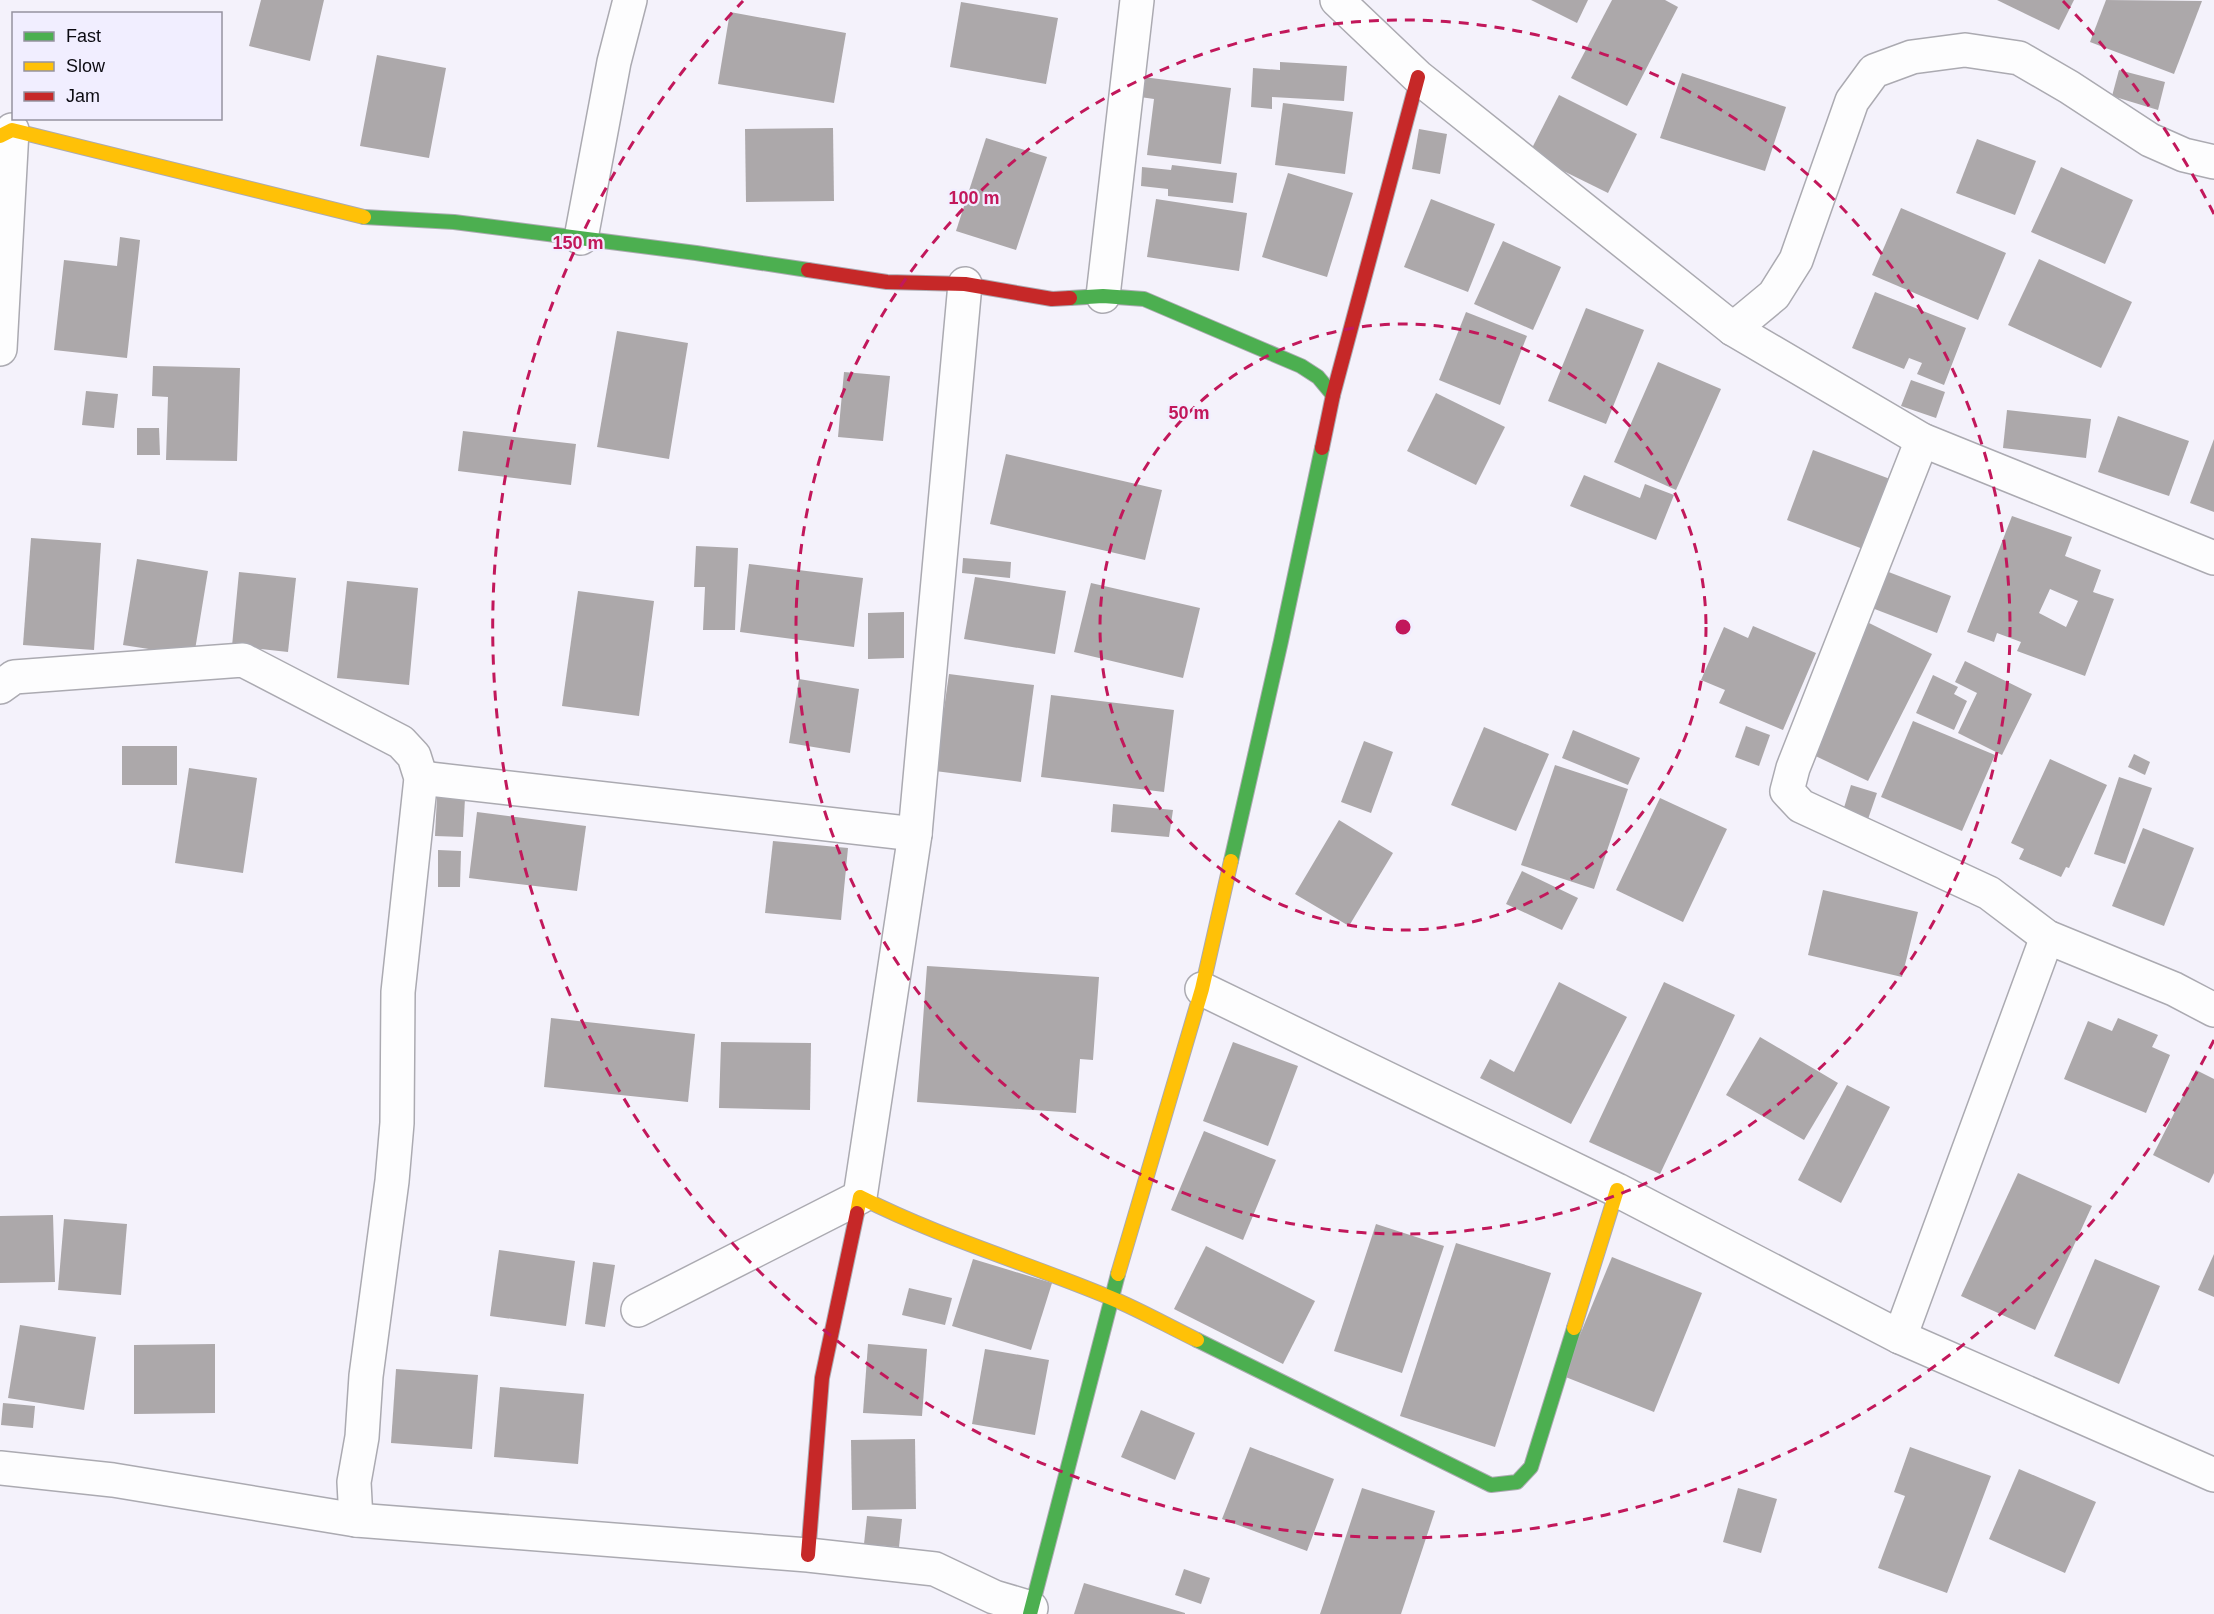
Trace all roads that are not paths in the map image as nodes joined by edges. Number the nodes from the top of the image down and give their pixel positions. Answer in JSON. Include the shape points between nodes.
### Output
{"nodes":[{"id":1,"x":630,"y":0,"type":"edge"},
{"id":2,"x":1137,"y":0,"type":"edge"},
{"id":3,"x":1337,"y":0,"type":"edge"},
{"id":4,"x":1418,"y":77,"type":"junction"},
{"id":5,"x":6,"y":133,"type":"edge"},
{"id":6,"x":2214,"y":162,"type":"edge"},
{"id":7,"x":581,"y":238,"type":"junction"},
{"id":8,"x":965,"y":284,"type":"junction"},
{"id":9,"x":1104,"y":297,"type":"junction"},
{"id":10,"x":1733,"y":329,"type":"junction"},
{"id":11,"x":0,"y":349,"type":"edge"},
{"id":12,"x":1333,"y":395,"type":"junction"},
{"id":13,"x":1922,"y":440,"type":"junction"},
{"id":14,"x":2214,"y":558,"type":"edge"},
{"id":15,"x":0,"y":687,"type":"edge"},
{"id":16,"x":422,"y":778,"type":"junction"},
{"id":17,"x":915,"y":834,"type":"junction"},
{"id":18,"x":2047,"y":937,"type":"junction"},
{"id":19,"x":1202,"y":989,"type":"junction"},
{"id":20,"x":2214,"y":1010,"type":"edge"},
{"id":21,"x":1617,"y":1190,"type":"junction"},
{"id":22,"x":860,"y":1197,"type":"junction"},
{"id":23,"x":1111,"y":1298,"type":"junction"},
{"id":24,"x":638,"y":1310,"type":"dead end"},
{"id":25,"x":1900,"y":1337,"type":"junction"},
{"id":26,"x":0,"y":1468,"type":"edge"},
{"id":27,"x":2214,"y":1475,"type":"edge"},
{"id":28,"x":356,"y":1520,"type":"junction"},
{"id":29,"x":808,"y":1555,"type":"junction"},
{"id":30,"x":1031,"y":1611,"type":"edge"}],
"edges":[{"from":1,"to":7,"type":"street","via":[[614,62]]},
{"from":2,"to":9,"type":"street"},
{"from":3,"to":4,"type":"street"},
{"from":4,"to":10,"type":"street"},
{"from":4,"to":12,"type":"street"},
{"from":5,"to":7,"type":"street","via":[[369,218],[454,222]]},
{"from":5,"to":11,"type":"street"},
{"from":6,"to":10,"type":"street","via":[[2184,155],[2150,140],[2019,58],[1965,50],[1912,57],[1874,71],[1852,100],[1796,260],[1774,295]]},
{"from":7,"to":8,"type":"street","via":[[887,282]]},
{"from":8,"to":9,"type":"street","via":[[1052,299]]},
{"from":8,"to":17,"type":"street"},
{"from":9,"to":12,"type":"street","via":[[1144,299],[1301,366],[1318,377]]},
{"from":10,"to":13,"type":"street"},
{"from":12,"to":19,"type":"street"},
{"from":13,"to":14,"type":"street"},
{"from":13,"to":18,"type":"street","via":[[1787,791],[1801,806],[1989,893]]},
{"from":15,"to":16,"type":"street","via":[[14,677],[243,660],[401,742],[414,756]]},
{"from":16,"to":17,"type":"street"},
{"from":16,"to":28,"type":"street","via":[[398,992],[393,1169],[354,1482]]},
{"from":17,"to":22,"type":"street"},
{"from":18,"to":20,"type":"street","via":[[2174,989]]},
{"from":18,"to":25,"type":"street"},
{"from":19,"to":21,"type":"street"},
{"from":19,"to":23,"type":"street"},
{"from":21,"to":23,"type":"street","via":[[1531,1467],[1517,1482],[1491,1485]]},
{"from":21,"to":25,"type":"street"},
{"from":22,"to":23,"type":"street","via":[[960,1242]]},
{"from":22,"to":24,"type":"street"},
{"from":22,"to":29,"type":"street","via":[[822,1378]]},
{"from":23,"to":30,"type":"street"},
{"from":25,"to":27,"type":"street"},
{"from":26,"to":28,"type":"street","via":[[113,1480]]},
{"from":28,"to":29,"type":"street"},
{"from":29,"to":30,"type":"street","via":[[935,1569]]}]}
